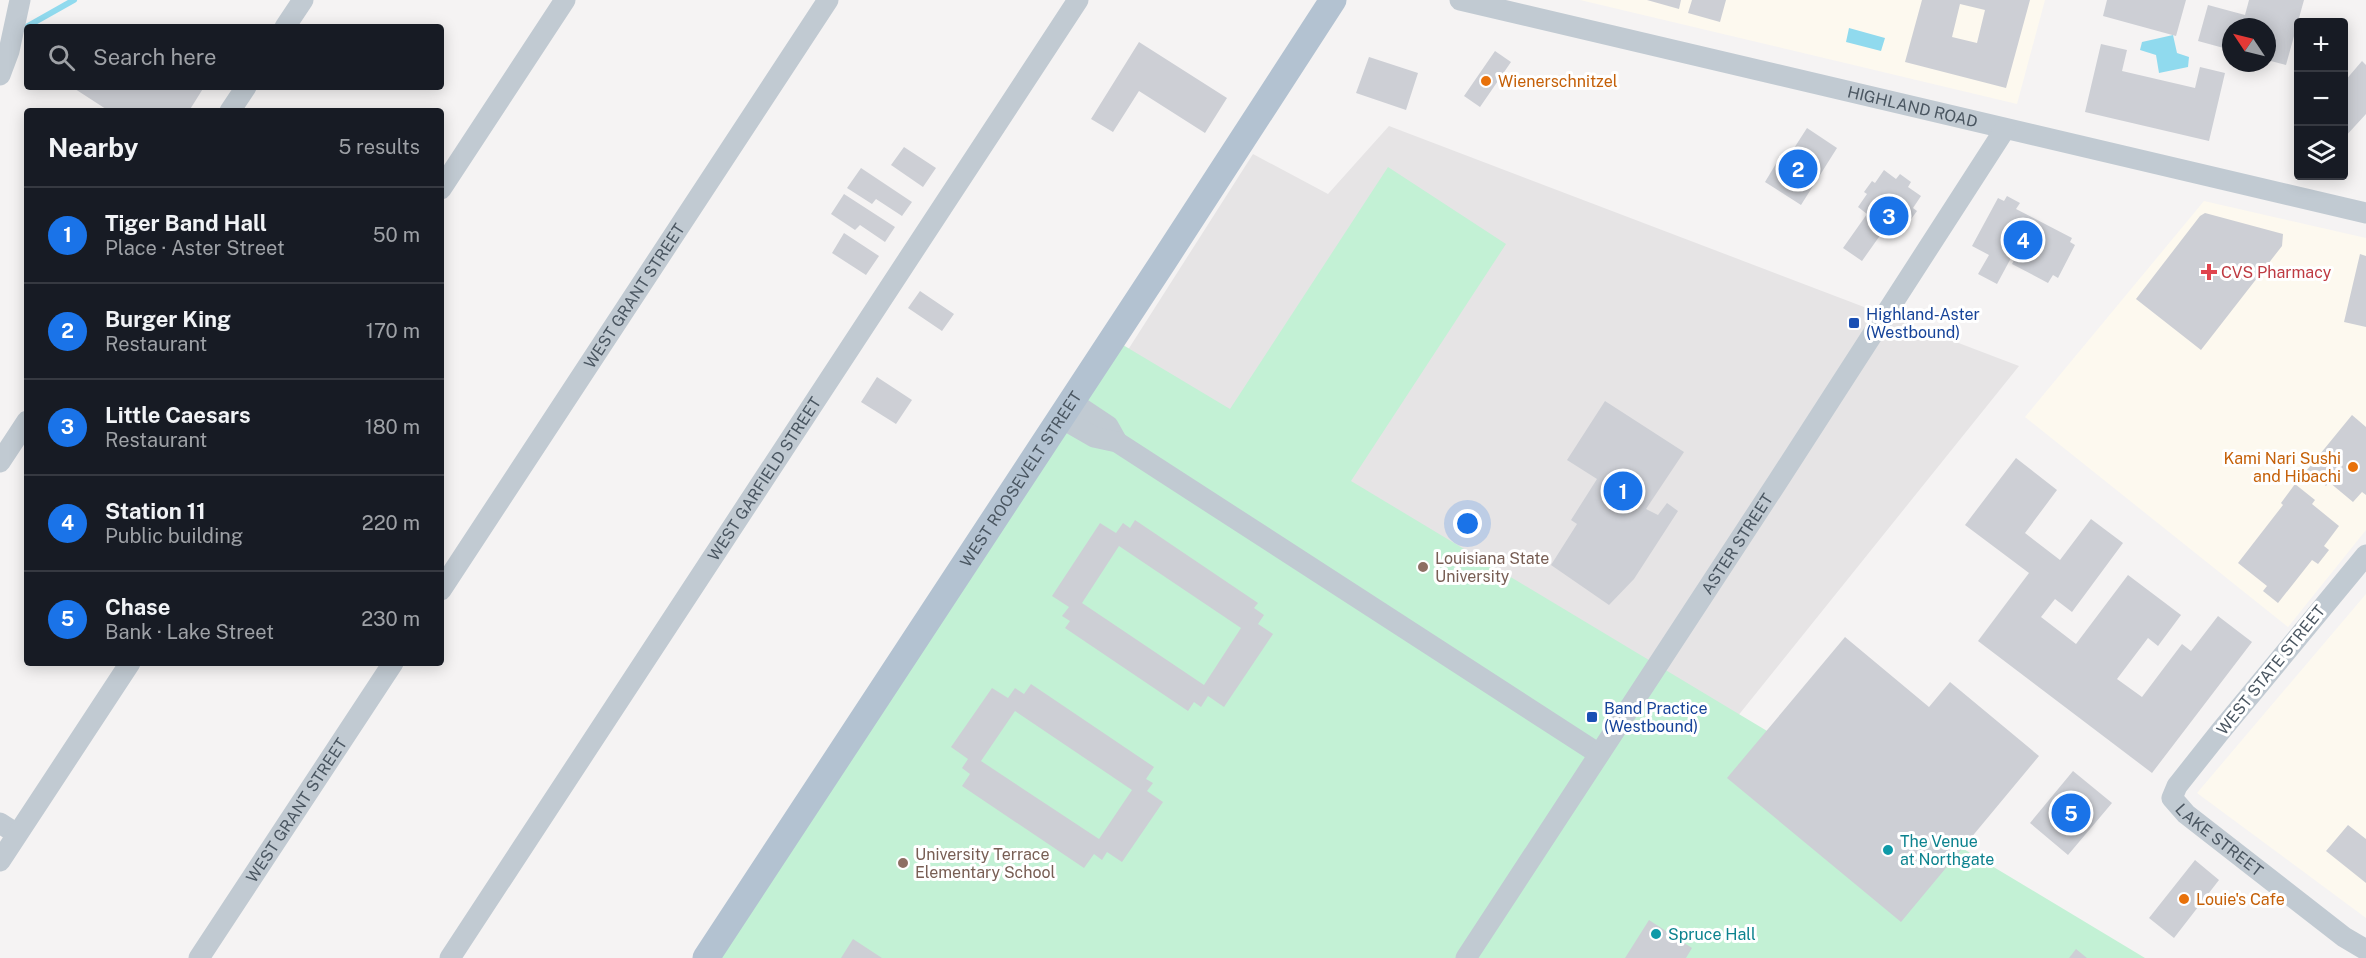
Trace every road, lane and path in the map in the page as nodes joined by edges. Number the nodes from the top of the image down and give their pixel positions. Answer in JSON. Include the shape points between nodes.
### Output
{"nodes":[{"id":1,"x":20,"y":0,"type":"edge"},
{"id":2,"x":303,"y":0,"type":"edge"},
{"id":3,"x":565,"y":0,"type":"edge"},
{"id":4,"x":828,"y":0,"type":"edge"},
{"id":5,"x":1078,"y":0,"type":"edge"},
{"id":6,"x":1333,"y":0,"type":"edge"},
{"id":7,"x":1460,"y":0,"type":"edge"},
{"id":8,"x":287,"y":24,"type":"edge"},
{"id":9,"x":0,"y":75,"type":"edge"},
{"id":10,"x":244,"y":90,"type":"edge"},
{"id":11,"x":232,"y":108,"type":"edge"},
{"id":12,"x":2005,"y":129,"type":"junction"},
{"id":13,"x":444,"y":184,"type":"edge"},
{"id":14,"x":2366,"y":213,"type":"edge"},
{"id":15,"x":1067,"y":410,"type":"junction"},
{"id":16,"x":24,"y":426,"type":"edge"},
{"id":17,"x":0,"y":462,"type":"edge"},
{"id":18,"x":2366,"y":555,"type":"edge"},
{"id":19,"x":444,"y":585,"type":"edge"},
{"id":20,"x":128,"y":666,"type":"edge"},
{"id":21,"x":391,"y":666,"type":"edge"},
{"id":22,"x":1599,"y":754,"type":"junction"},
{"id":23,"x":2177,"y":786,"type":"joint"},
{"id":24,"x":9,"y":829,"type":"edge"},
{"id":25,"x":0,"y":861,"type":"edge"},
{"id":26,"x":2366,"y":950,"type":"edge"},
{"id":27,"x":199,"y":958,"type":"edge"},
{"id":28,"x":450,"y":958,"type":"edge"},
{"id":29,"x":706,"y":958,"type":"edge"},
{"id":30,"x":1466,"y":958,"type":"edge"}],
"edges":[{"from":1,"to":9,"type":"street"},
{"from":2,"to":8,"type":"street"},
{"from":3,"to":13,"type":"street"},
{"from":4,"to":19,"type":"street","name":"WEST GRANT STREET"},
{"from":5,"to":28,"type":"street","name":"WEST GARFIELD STREET"},
{"from":6,"to":15,"type":"main road","name":"WEST ROOSEVELT STREET"},
{"from":7,"to":12,"type":"street","name":"HIGHLAND ROAD"},
{"from":10,"to":11,"type":"street"},
{"from":12,"to":14,"type":"street","name":"HIGHLAND ROAD"},
{"from":12,"to":22,"type":"street","name":"ASTER STREET"},
{"from":15,"to":22,"type":"street","via":[[1108,426],[1117,442]]},
{"from":15,"to":29,"type":"main road","name":"WEST ROOSEVELT STREET"},
{"from":16,"to":17,"type":"street"},
{"from":18,"to":23,"type":"street","name":"WEST STATE STREET"},
{"from":20,"to":24,"type":"street"},
{"from":21,"to":27,"type":"street","name":"WEST GRANT STREET"},
{"from":22,"to":30,"type":"street","name":"ASTER STREET"},
{"from":23,"to":26,"type":"street","name":"LAKE STREET","via":[[2172,798],[2178,807]]},
{"from":24,"to":25,"type":"street"}]}
